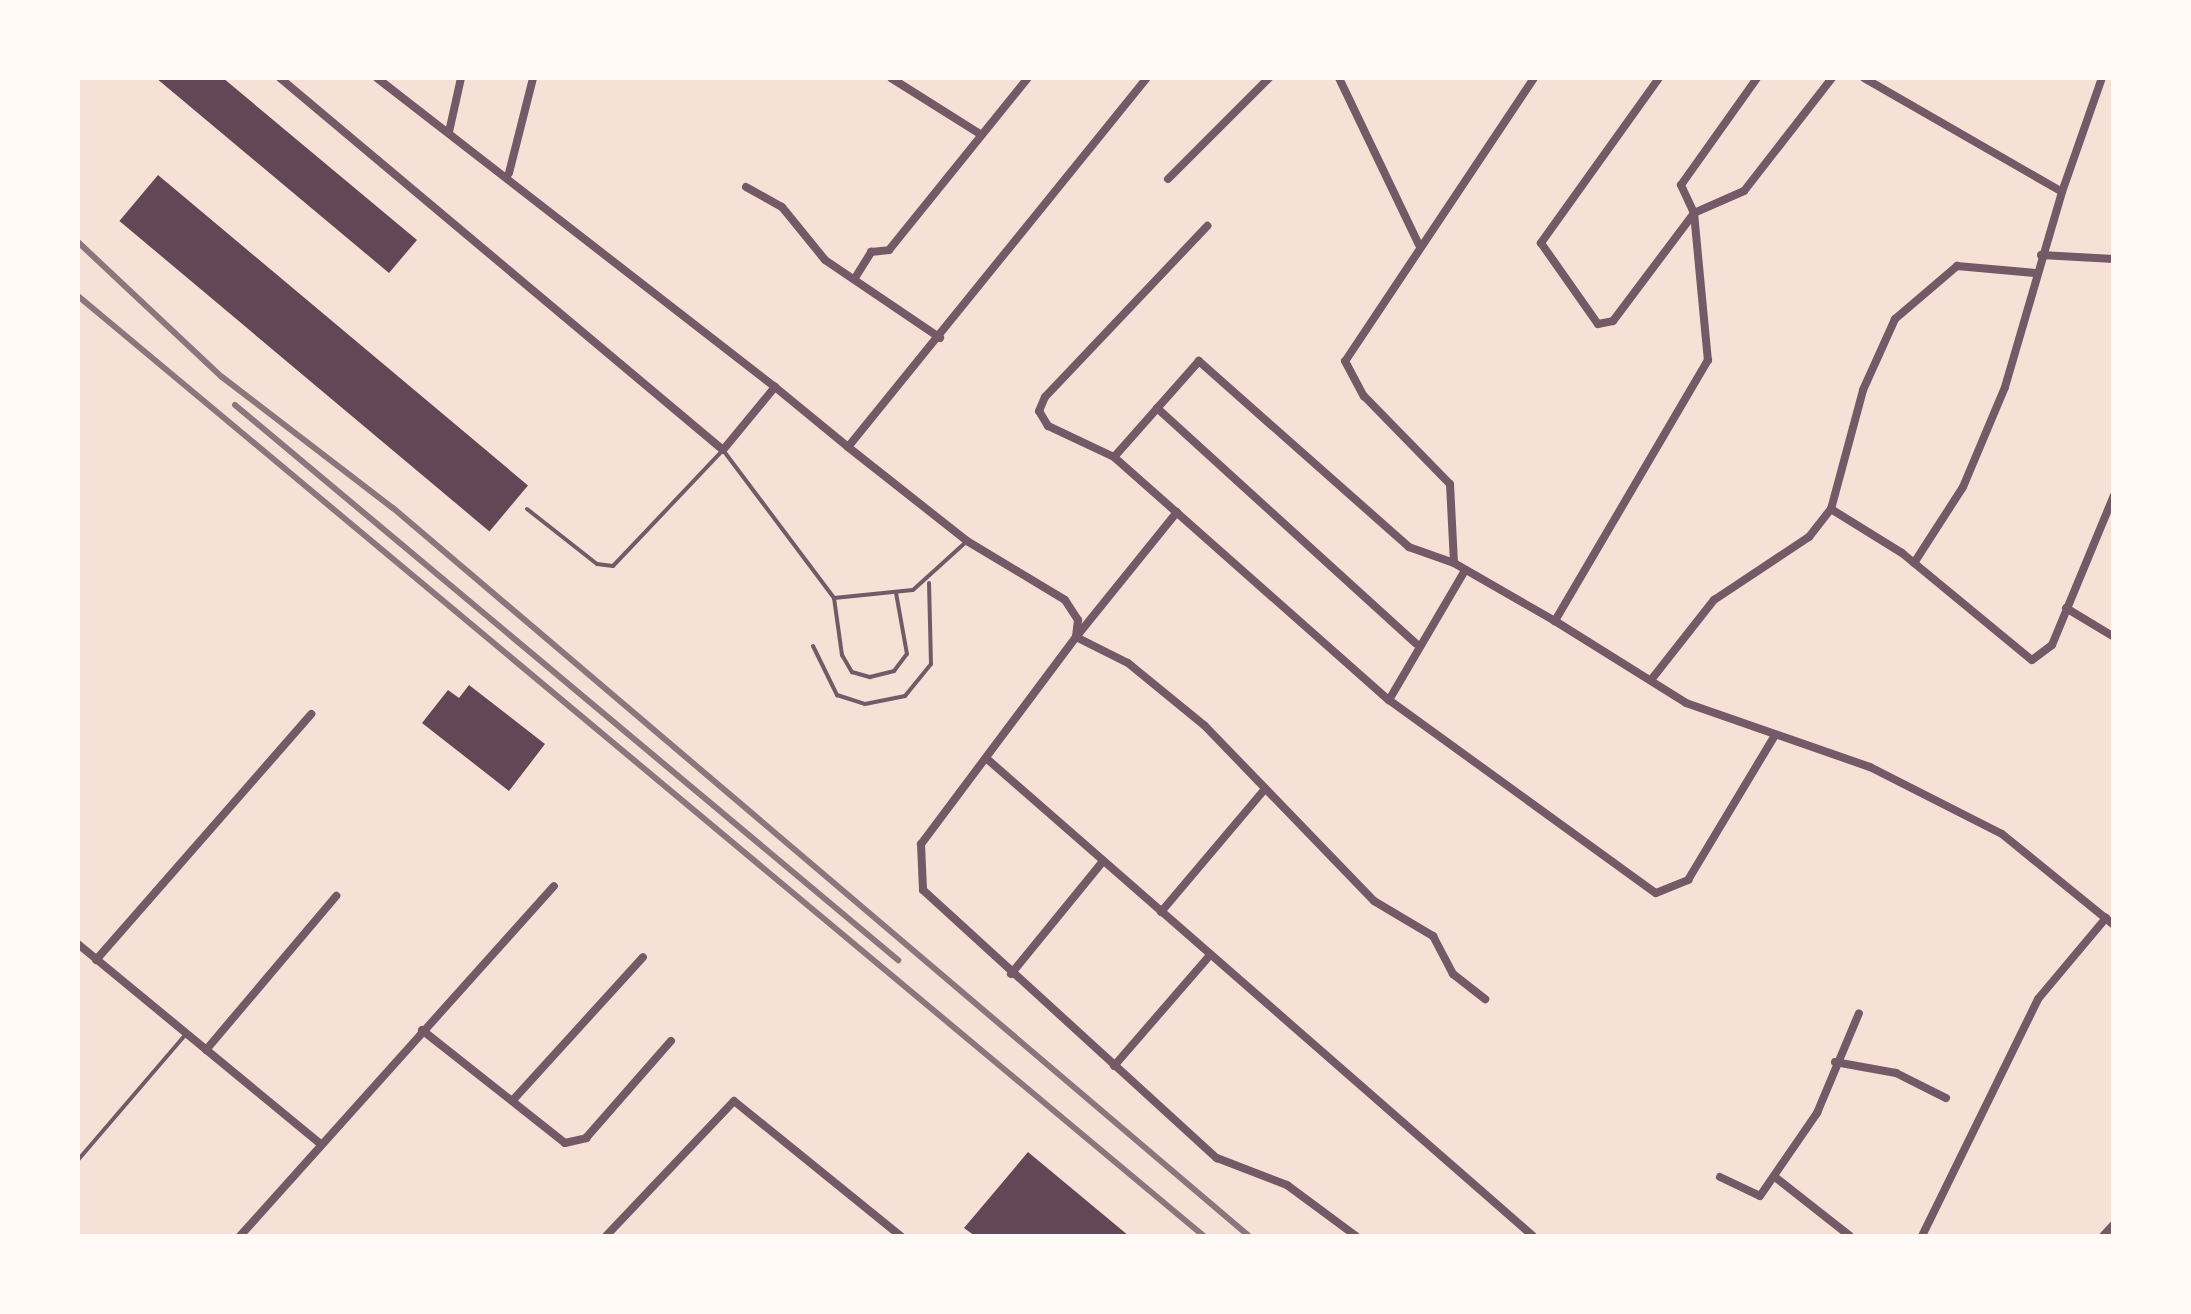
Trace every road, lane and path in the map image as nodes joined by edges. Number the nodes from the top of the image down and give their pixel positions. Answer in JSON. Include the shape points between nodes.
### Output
{"nodes":[{"id":1,"x":280,"y":78,"type":"edge"},
{"id":2,"x":377,"y":78,"type":"edge"},
{"id":3,"x":461,"y":78,"type":"edge"},
{"id":4,"x":533,"y":78,"type":"edge"},
{"id":5,"x":891,"y":78,"type":"edge"},
{"id":6,"x":1028,"y":78,"type":"edge"},
{"id":7,"x":1147,"y":78,"type":"edge"},
{"id":8,"x":1251,"y":78,"type":"edge"},
{"id":9,"x":1269,"y":78,"type":"edge"},
{"id":10,"x":1339,"y":78,"type":"edge"},
{"id":11,"x":1534,"y":78,"type":"edge"},
{"id":12,"x":1659,"y":78,"type":"edge"},
{"id":13,"x":1757,"y":78,"type":"edge"},
{"id":14,"x":1832,"y":78,"type":"edge"},
{"id":15,"x":1864,"y":78,"type":"edge"},
{"id":16,"x":2102,"y":78,"type":"edge"},
{"id":17,"x":1260,"y":86,"type":"junction"},
{"id":18,"x":448,"y":132,"type":"junction"},
{"id":19,"x":980,"y":134,"type":"junction"},
{"id":20,"x":508,"y":173,"type":"junction"},
{"id":21,"x":1168,"y":179,"type":"dead end"},
{"id":22,"x":746,"y":186,"type":"dead end"},
{"id":23,"x":2062,"y":192,"type":"junction"},
{"id":24,"x":1694,"y":213,"type":"junction"},
{"id":25,"x":1206,"y":226,"type":"dead end"},
{"id":26,"x":1419,"y":245,"type":"junction"},
{"id":27,"x":2041,"y":255,"type":"junction"},
{"id":28,"x":2114,"y":260,"type":"edge"},
{"id":29,"x":2035,"y":273,"type":"junction"},
{"id":30,"x":855,"y":278,"type":"junction"},
{"id":31,"x":940,"y":338,"type":"junction"},
{"id":32,"x":775,"y":386,"type":"junction"},
{"id":33,"x":1157,"y":408,"type":"junction"},
{"id":34,"x":848,"y":447,"type":"junction"},
{"id":35,"x":723,"y":450,"type":"junction"},
{"id":36,"x":1114,"y":456,"type":"junction"},
{"id":37,"x":2114,"y":495,"type":"edge"},
{"id":38,"x":527,"y":509,"type":"dead end"},
{"id":39,"x":1831,"y":509,"type":"junction"},
{"id":40,"x":1177,"y":512,"type":"junction"},
{"id":41,"x":967,"y":541,"type":"junction"},
{"id":42,"x":1454,"y":563,"type":"junction"},
{"id":43,"x":1914,"y":563,"type":"junction"},
{"id":44,"x":1464,"y":572,"type":"junction"},
{"id":45,"x":929,"y":583,"type":"junction"},
{"id":46,"x":896,"y":593,"type":"junction"},
{"id":47,"x":834,"y":598,"type":"junction"},
{"id":48,"x":2066,"y":608,"type":"junction"},
{"id":49,"x":1556,"y":620,"type":"junction"},
{"id":50,"x":1076,"y":637,"type":"junction"},
{"id":51,"x":2114,"y":637,"type":"edge"},
{"id":52,"x":1416,"y":644,"type":"junction"},
{"id":53,"x":813,"y":646,"type":"dead end"},
{"id":54,"x":1650,"y":680,"type":"junction"},
{"id":55,"x":1389,"y":700,"type":"junction"},
{"id":56,"x":311,"y":714,"type":"dead end"},
{"id":57,"x":1775,"y":736,"type":"junction"},
{"id":58,"x":986,"y":758,"type":"junction"},
{"id":59,"x":1265,"y":789,"type":"junction"},
{"id":60,"x":1103,"y":861,"type":"junction"},
{"id":61,"x":554,"y":886,"type":"dead end"},
{"id":62,"x":336,"y":896,"type":"dead end"},
{"id":63,"x":1161,"y":912,"type":"junction"},
{"id":64,"x":2110,"y":922,"type":"edge"},
{"id":65,"x":78,"y":944,"type":"edge"},
{"id":66,"x":1210,"y":955,"type":"junction"},
{"id":67,"x":643,"y":957,"type":"dead end"},
{"id":68,"x":96,"y":960,"type":"junction"},
{"id":69,"x":1011,"y":974,"type":"junction"},
{"id":70,"x":1485,"y":999,"type":"dead end"},
{"id":71,"x":1859,"y":1014,"type":"dead end"},
{"id":72,"x":422,"y":1030,"type":"junction"},
{"id":73,"x":186,"y":1034,"type":"junction"},
{"id":74,"x":671,"y":1041,"type":"dead end"},
{"id":75,"x":206,"y":1050,"type":"junction"},
{"id":76,"x":1836,"y":1062,"type":"junction"},
{"id":77,"x":1114,"y":1066,"type":"junction"},
{"id":78,"x":1946,"y":1098,"type":"dead end"},
{"id":79,"x":513,"y":1100,"type":"junction"},
{"id":80,"x":319,"y":1143,"type":"junction"},
{"id":81,"x":78,"y":1160,"type":"edge"},
{"id":82,"x":1775,"y":1176,"type":"junction"},
{"id":83,"x":1720,"y":1177,"type":"dead end"},
{"id":84,"x":2114,"y":1224,"type":"edge"},
{"id":85,"x":240,"y":1236,"type":"edge"},
{"id":86,"x":606,"y":1236,"type":"edge"},
{"id":87,"x":902,"y":1236,"type":"edge"},
{"id":88,"x":1356,"y":1236,"type":"edge"},
{"id":89,"x":1533,"y":1236,"type":"edge"},
{"id":90,"x":1850,"y":1236,"type":"edge"},
{"id":91,"x":1922,"y":1236,"type":"edge"},
{"id":92,"x":2103,"y":1236,"type":"edge"}],
"edges":[{"from":1,"to":35,"type":"street"},
{"from":2,"to":18,"type":"street"},
{"from":3,"to":18,"type":"street"},
{"from":4,"to":20,"type":"street"},
{"from":5,"to":19,"type":"street"},
{"from":6,"to":19,"type":"street"},
{"from":7,"to":31,"type":"street"},
{"from":8,"to":17,"type":"street"},
{"from":9,"to":17,"type":"street"},
{"from":10,"to":26,"type":"street"},
{"from":11,"to":26,"type":"street"},
{"from":12,"to":24,"type":"street","via":[[1546,234],[1542,254],[1605,324]]},
{"from":13,"to":24,"type":"street","via":[[1681,186]]},
{"from":14,"to":24,"type":"street","via":[[1744,192]]},
{"from":15,"to":23,"type":"street"},
{"from":16,"to":23,"type":"street"},
{"from":17,"to":21,"type":"street"},
{"from":18,"to":20,"type":"street"},
{"from":19,"to":30,"type":"street","via":[[890,250],[871,252]]},
{"from":20,"to":32,"type":"street"},
{"from":22,"to":30,"type":"street","via":[[782,207],[826,260]]},
{"from":23,"to":27,"type":"street"},
{"from":24,"to":49,"type":"street","via":[[1708,360]]},
{"from":25,"to":36,"type":"street","via":[[1044,397],[1048,426]]},
{"from":26,"to":42,"type":"street","via":[[1346,361],[1364,396],[1450,484]]},
{"from":27,"to":28,"type":"street"},
{"from":27,"to":29,"type":"street"},
{"from":29,"to":39,"type":"street","via":[[1957,266],[1895,318],[1863,390]]},
{"from":29,"to":43,"type":"street","via":[[2005,387],[1963,487]]},
{"from":30,"to":31,"type":"street"},
{"from":31,"to":34,"type":"street"},
{"from":32,"to":34,"type":"street"},
{"from":32,"to":35,"type":"street"},
{"from":33,"to":36,"type":"street"},
{"from":33,"to":42,"type":"street","via":[[1199,361],[1408,547]]},
{"from":33,"to":52,"type":"street"},
{"from":34,"to":41,"type":"street"},
{"from":35,"to":38,"type":"lane","via":[[613,566],[597,564]]},
{"from":35,"to":47,"type":"lane"},
{"from":36,"to":40,"type":"street"},
{"from":37,"to":48,"type":"street"},
{"from":39,"to":43,"type":"street"},
{"from":39,"to":54,"type":"street","via":[[1809,536],[1714,600]]},
{"from":40,"to":50,"type":"street"},
{"from":40,"to":55,"type":"street"},
{"from":41,"to":45,"type":"lane"},
{"from":41,"to":50,"type":"street","via":[[1065,600],[1078,620]]},
{"from":42,"to":44,"type":"street"},
{"from":43,"to":48,"type":"street","via":[[2032,660],[2052,645]]},
{"from":44,"to":49,"type":"street"},
{"from":44,"to":52,"type":"street"},
{"from":45,"to":46,"type":"lane"},
{"from":45,"to":53,"type":"lane","via":[[931,664],[905,696],[865,704],[837,695]]},
{"from":46,"to":47,"type":"lane"},
{"from":46,"to":47,"type":"lane","via":[[907,654],[894,671],[870,677],[852,672],[842,655]]},
{"from":48,"to":51,"type":"street"},
{"from":49,"to":54,"type":"street"},
{"from":50,"to":58,"type":"street"},
{"from":50,"to":59,"type":"street","via":[[1181,705]]},
{"from":52,"to":55,"type":"street"},
{"from":54,"to":57,"type":"street"},
{"from":55,"to":57,"type":"street","via":[[1656,892],[1688,880]]},
{"from":56,"to":68,"type":"street"},
{"from":57,"to":64,"type":"street","via":[[1870,768],[2002,834]]},
{"from":58,"to":60,"type":"street"},
{"from":58,"to":69,"type":"street","via":[[922,844],[917,876],[934,905]]},
{"from":59,"to":63,"type":"street"},
{"from":59,"to":70,"type":"street","via":[[1374,901],[1433,936],[1453,974]]},
{"from":60,"to":63,"type":"street"},
{"from":60,"to":69,"type":"street"},
{"from":61,"to":72,"type":"street"},
{"from":62,"to":75,"type":"street"},
{"from":63,"to":66,"type":"street"},
{"from":64,"to":91,"type":"street","via":[[2038,999]]},
{"from":65,"to":68,"type":"street"},
{"from":66,"to":77,"type":"street"},
{"from":66,"to":89,"type":"street"},
{"from":67,"to":79,"type":"street"},
{"from":68,"to":73,"type":"street"},
{"from":69,"to":77,"type":"street"},
{"from":71,"to":76,"type":"street"},
{"from":72,"to":79,"type":"street"},
{"from":72,"to":80,"type":"street"},
{"from":73,"to":75,"type":"street"},
{"from":73,"to":81,"type":"lane"},
{"from":74,"to":79,"type":"street","via":[[577,1143]]},
{"from":75,"to":80,"type":"street"},
{"from":76,"to":78,"type":"street","via":[[1896,1073]]},
{"from":76,"to":82,"type":"street","via":[[1818,1113]]},
{"from":77,"to":88,"type":"street","via":[[1217,1158],[1287,1185]]},
{"from":80,"to":85,"type":"street"},
{"from":82,"to":83,"type":"street","via":[[1756,1199]]},
{"from":82,"to":90,"type":"street"},
{"from":84,"to":92,"type":"street"},
{"from":86,"to":87,"type":"street","via":[[734,1100]]}]}
